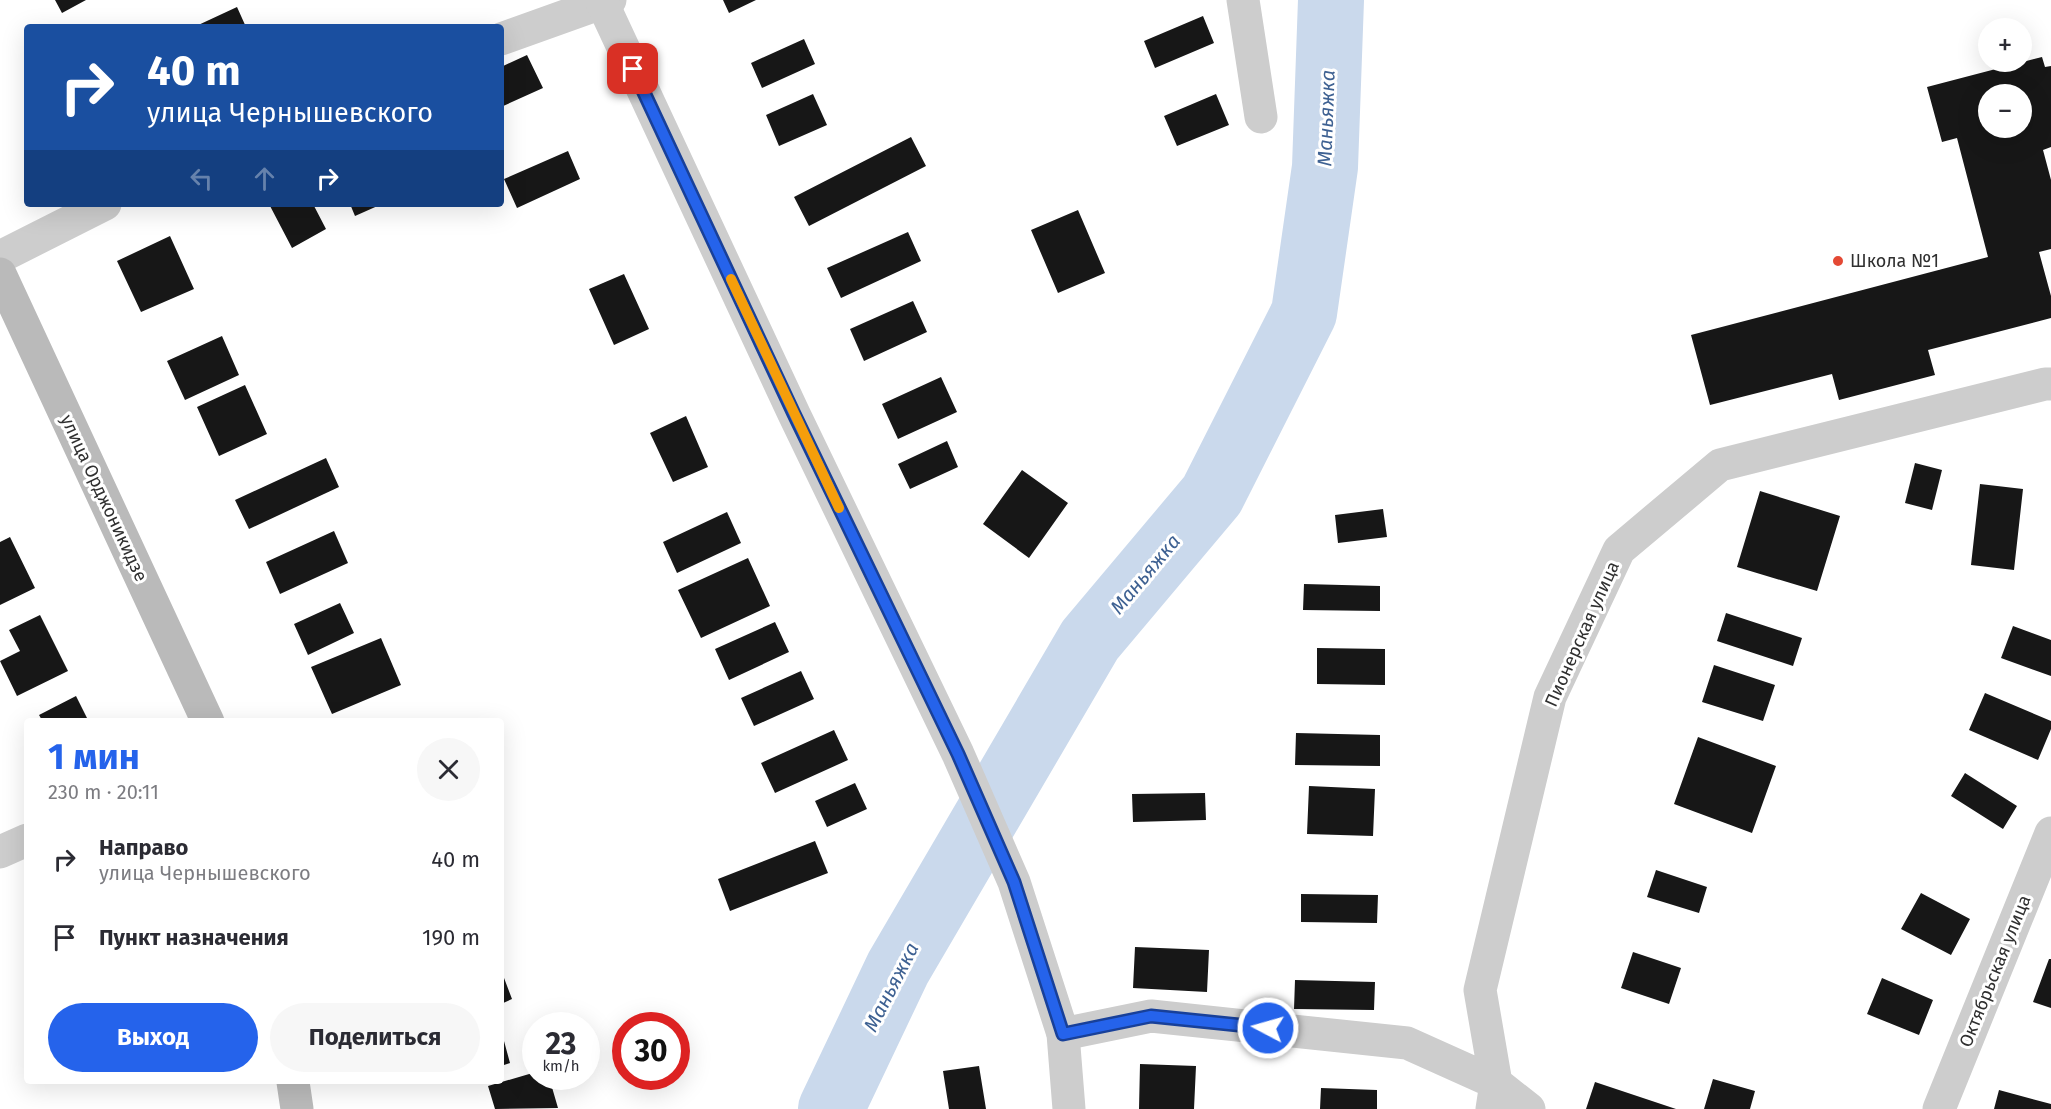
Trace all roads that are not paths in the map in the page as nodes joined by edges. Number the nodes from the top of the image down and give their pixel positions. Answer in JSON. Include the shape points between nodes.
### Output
{"nodes":[{"id":1,"x":1243,"y":0,"type":"edge"},
{"id":2,"x":604,"y":1,"type":"edge"},
{"id":3,"x":504,"y":38,"type":"edge"},
{"id":4,"x":1261,"y":117,"type":"dead end"},
{"id":5,"x":99,"y":207,"type":"edge"},
{"id":6,"x":0,"y":257,"type":"edge"},
{"id":7,"x":0,"y":274,"type":"edge"},
{"id":8,"x":2051,"y":384,"type":"edge"},
{"id":9,"x":206,"y":718,"type":"edge"},
{"id":10,"x":2051,"y":833,"type":"edge"},
{"id":11,"x":24,"y":841,"type":"edge"},
{"id":12,"x":0,"y":852,"type":"edge"},
{"id":13,"x":1063,"y":1034,"type":"junction"},
{"id":14,"x":293,"y":1084,"type":"edge"},
{"id":15,"x":1494,"y":1096,"type":"edge"},
{"id":16,"x":297,"y":1109,"type":"edge"},
{"id":17,"x":1069,"y":1109,"type":"edge"},
{"id":18,"x":1529,"y":1109,"type":"edge"},
{"id":19,"x":1939,"y":1109,"type":"edge"}],
"edges":[{"from":1,"to":4,"type":"street"},
{"from":2,"to":3,"type":"street"},
{"from":2,"to":13,"type":"street","via":[[794,414],[958,754],[1014,882]]},
{"from":5,"to":6,"type":"street"},
{"from":7,"to":9,"type":"main road","name":"улица Орджоникидзе"},
{"from":8,"to":15,"type":"street","name":"Пионерская улица","via":[[1720,465],[1620,550],[1550,697],[1480,990]]},
{"from":10,"to":19,"type":"street","name":"Октябрьская улица"},
{"from":11,"to":12,"type":"street"},
{"from":13,"to":15,"type":"street","via":[[1151,1016],[1407,1043]]},
{"from":13,"to":17,"type":"street"},
{"from":14,"to":16,"type":"main road"},
{"from":15,"to":18,"type":"street"}]}
